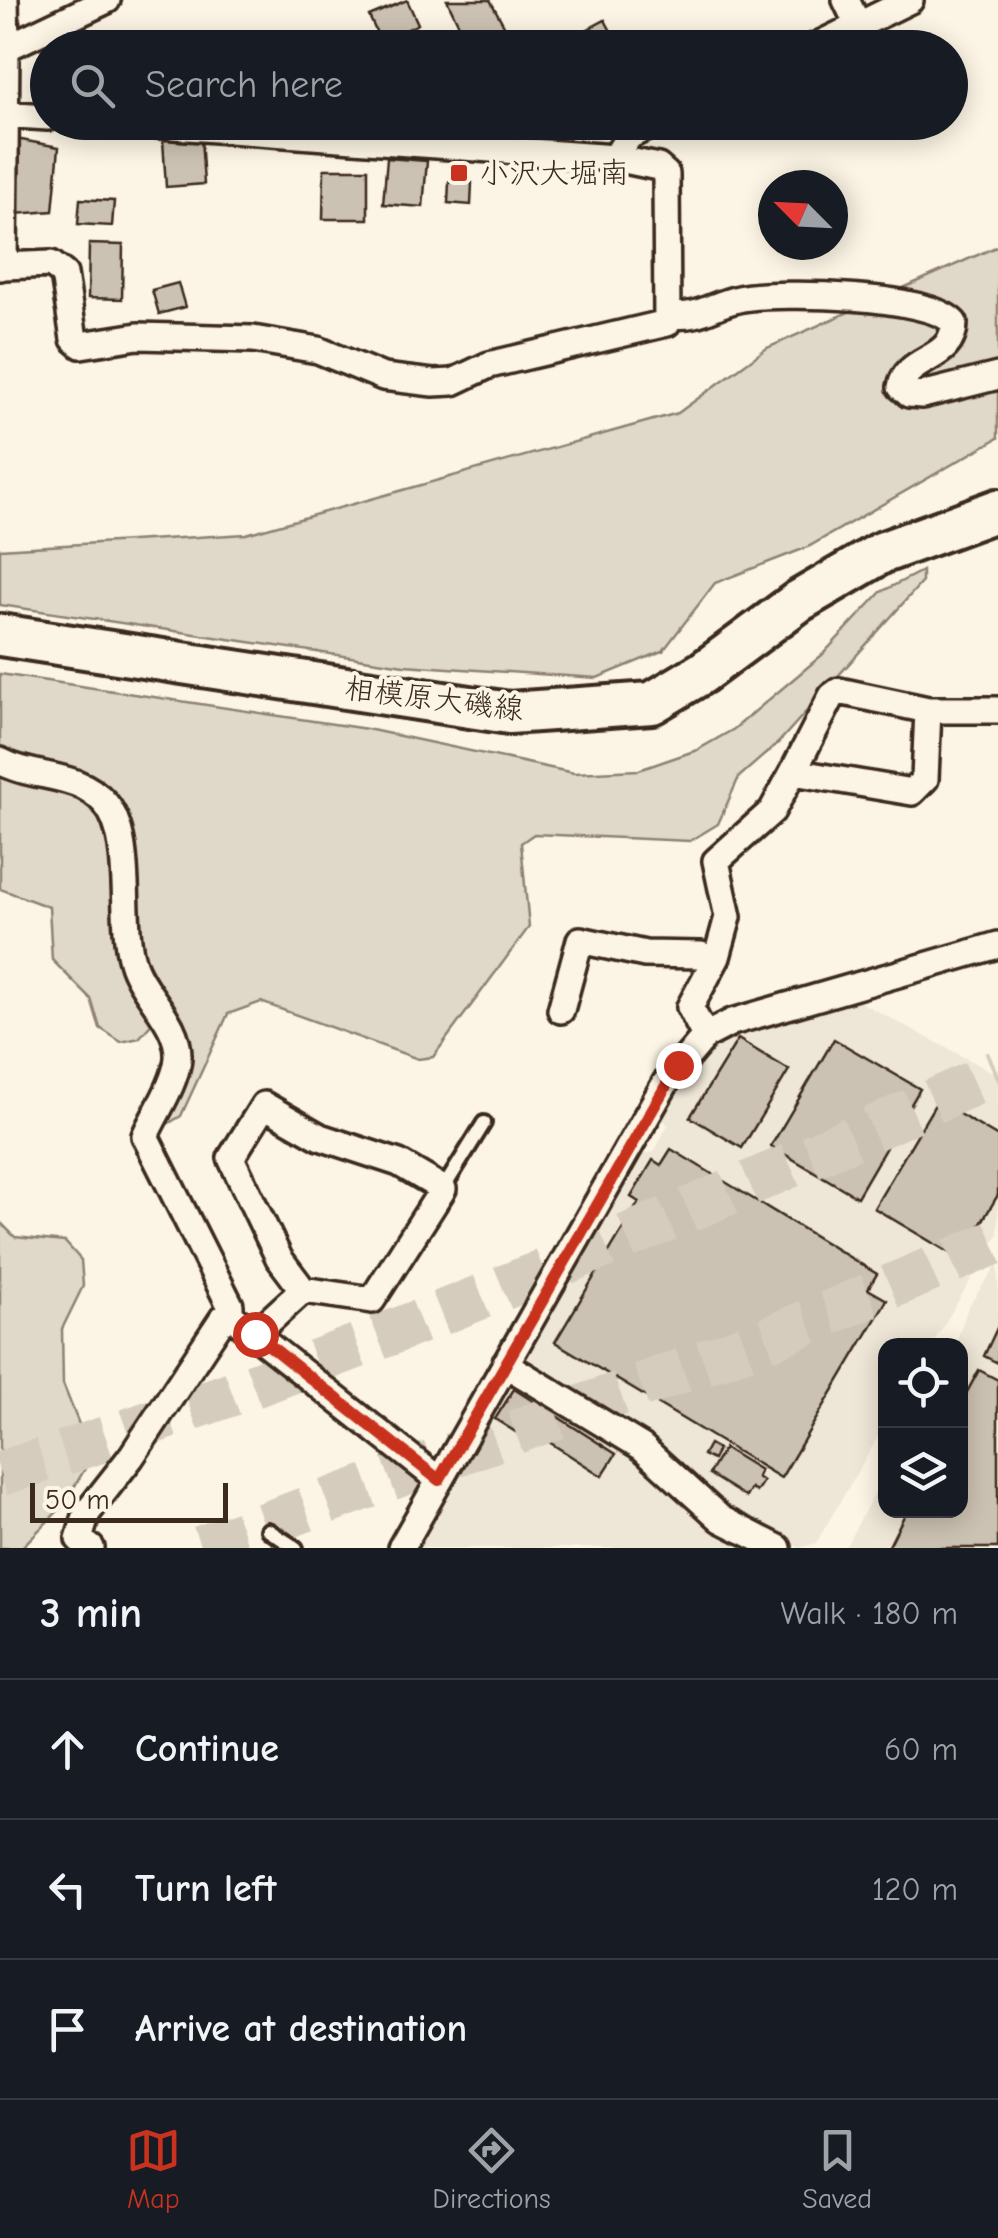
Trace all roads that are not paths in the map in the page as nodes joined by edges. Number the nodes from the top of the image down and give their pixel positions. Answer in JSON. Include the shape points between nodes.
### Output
{"nodes":[{"id":1,"x":5,"y":0,"type":"edge"},
{"id":2,"x":107,"y":0,"type":"edge"},
{"id":3,"x":846,"y":0,"type":"edge"},
{"id":4,"x":910,"y":0,"type":"edge"},
{"id":5,"x":858,"y":26,"type":"junction"},
{"id":6,"x":44,"y":30,"type":"edge"},
{"id":7,"x":850,"y":30,"type":"edge"},
{"id":8,"x":30,"y":37,"type":"edge"},
{"id":9,"x":6,"y":48,"type":"junction"},
{"id":10,"x":3,"y":114,"type":"edge"},
{"id":11,"x":30,"y":116,"type":"edge"},
{"id":12,"x":466,"y":140,"type":"edge"},
{"id":13,"x":626,"y":140,"type":"edge"},
{"id":14,"x":615,"y":158,"type":"junction"},
{"id":15,"x":2,"y":266,"type":"edge"},
{"id":16,"x":669,"y":315,"type":"junction"},
{"id":17,"x":998,"y":376,"type":"edge"},
{"id":18,"x":998,"y":510,"type":"edge"},
{"id":19,"x":0,"y":635,"type":"edge"},
{"id":20,"x":928,"y":710,"type":"junction"},
{"id":21,"x":998,"y":710,"type":"edge"},
{"id":22,"x":0,"y":760,"type":"edge"},
{"id":23,"x":793,"y":772,"type":"junction"},
{"id":24,"x":998,"y":945,"type":"edge"},
{"id":25,"x":716,"y":960,"type":"junction"},
{"id":26,"x":561,"y":1010,"type":"dead end"},
{"id":27,"x":705,"y":1036,"type":"junction"},
{"id":28,"x":484,"y":1123,"type":"dead end"},
{"id":29,"x":443,"y":1189,"type":"junction"},
{"id":30,"x":303,"y":1290,"type":"junction"},
{"id":31,"x":230,"y":1315,"type":"junction"},
{"id":32,"x":255,"y":1334,"type":"junction"},
{"id":33,"x":505,"y":1364,"type":"junction"},
{"id":34,"x":439,"y":1480,"type":"junction"},
{"id":35,"x":268,"y":1530,"type":"dead end"},
{"id":36,"x":92,"y":1548,"type":"edge"},
{"id":37,"x":296,"y":1548,"type":"edge"},
{"id":38,"x":401,"y":1548,"type":"edge"},
{"id":39,"x":778,"y":1548,"type":"edge"}],
"edges":[{"from":1,"to":9,"type":"street"},
{"from":2,"to":6,"type":"street"},
{"from":3,"to":5,"type":"street"},
{"from":4,"to":5,"type":"street"},
{"from":5,"to":7,"type":"street"},
{"from":8,"to":9,"type":"street"},
{"from":9,"to":10,"type":"street"},
{"from":10,"to":11,"type":"street"},
{"from":10,"to":15,"type":"street"},
{"from":12,"to":14,"type":"street"},
{"from":13,"to":14,"type":"street"},
{"from":14,"to":16,"type":"street","via":[[666,174]]},
{"from":15,"to":16,"type":"street","via":[[51,264],[64,274],[74,339],[82,345],[138,336],[253,338],[318,350],[383,377],[433,384],[667,323]]},
{"from":16,"to":17,"type":"street","via":[[691,318],[742,298],[841,297],[921,306],[948,315],[954,331],[944,351],[909,371],[901,387],[922,395]]},
{"from":18,"to":19,"type":"main road","name":"相模原大磯線","via":[[881,553],[652,703],[509,713]]},
{"from":20,"to":21,"type":"street"},
{"from":20,"to":23,"type":"street","via":[[839,691]]},
{"from":20,"to":23,"type":"street","via":[[925,779],[912,792]]},
{"from":22,"to":31,"type":"street","via":[[85,786],[112,812],[133,966],[178,1055],[144,1136]]},
{"from":23,"to":25,"type":"street","via":[[772,811],[716,861],[728,918]]},
{"from":24,"to":27,"type":"street","via":[[757,1012]]},
{"from":25,"to":26,"type":"street","via":[[645,954],[582,930]]},
{"from":25,"to":27,"type":"street","via":[[690,1008]]},
{"from":27,"to":33,"type":"street","via":[[666,1082]]},
{"from":28,"to":29,"type":"lane"},
{"from":29,"to":30,"type":"street","via":[[372,1300]]},
{"from":29,"to":30,"type":"street","via":[[399,1163],[320,1137],[264,1105],[232,1158],[279,1258]]},
{"from":30,"to":32,"type":"street"},
{"from":31,"to":32,"type":"street"},
{"from":31,"to":36,"type":"street","via":[[87,1513],[79,1538]]},
{"from":32,"to":34,"type":"street"},
{"from":33,"to":34,"type":"street"},
{"from":33,"to":39,"type":"street","via":[[642,1448],[721,1519]]},
{"from":34,"to":38,"type":"street"},
{"from":35,"to":37,"type":"lane"}]}
